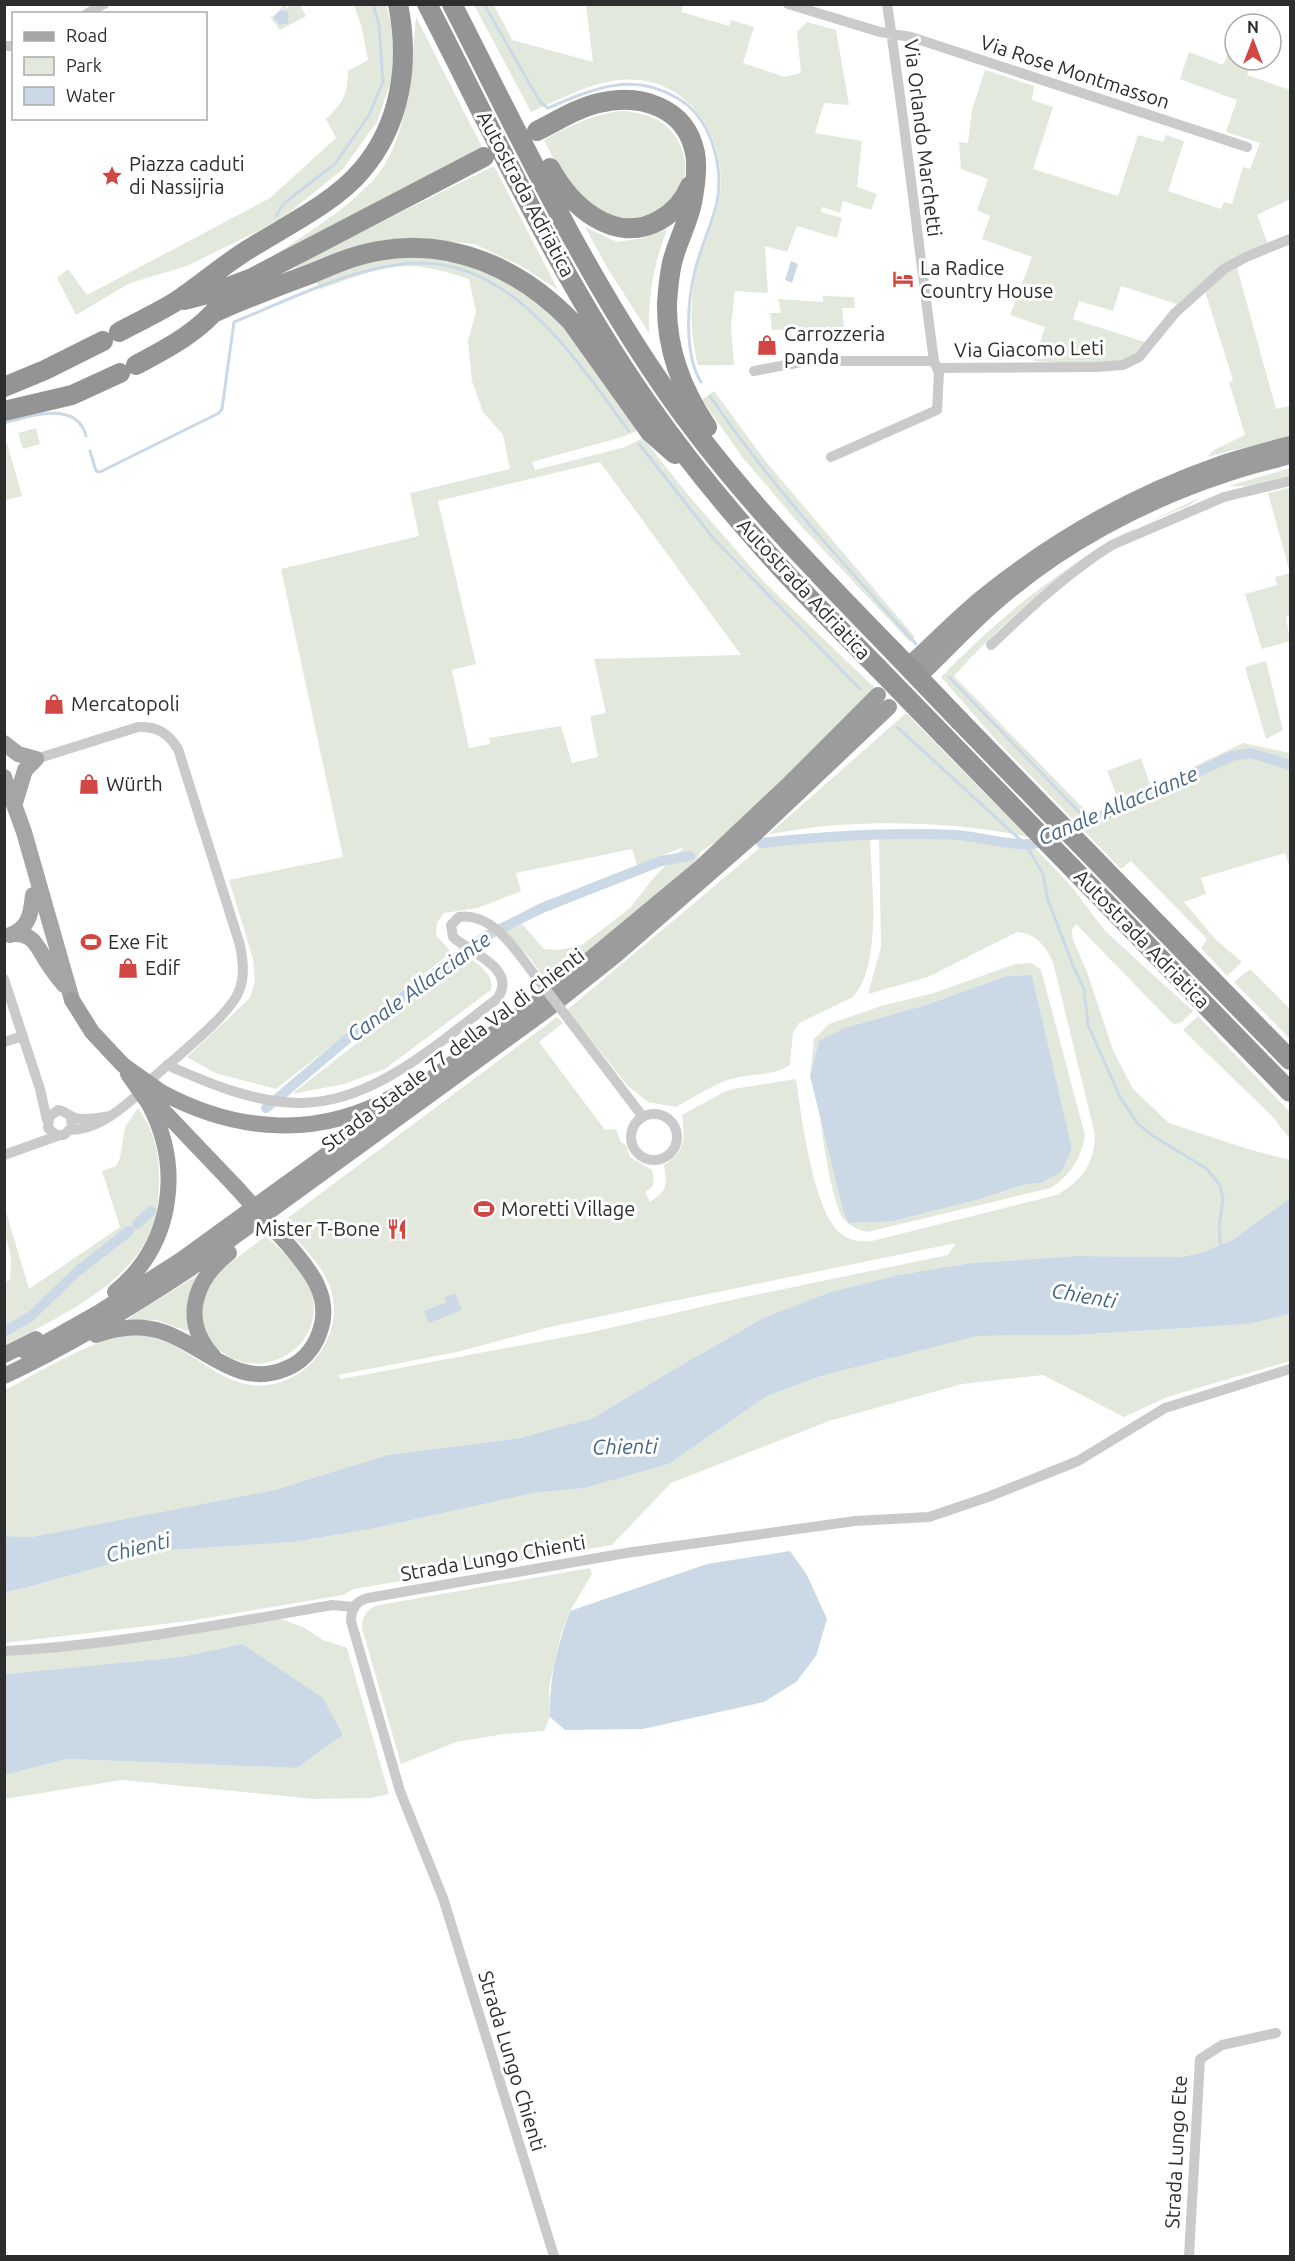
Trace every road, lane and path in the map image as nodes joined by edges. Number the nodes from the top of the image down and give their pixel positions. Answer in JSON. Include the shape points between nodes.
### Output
{"nodes":[{"id":1,"x":104,"y":4,"type":"edge"},
{"id":2,"x":398,"y":4,"type":"edge"},
{"id":3,"x":427,"y":4,"type":"edge"},
{"id":4,"x":452,"y":4,"type":"edge"},
{"id":5,"x":788,"y":4,"type":"edge"},
{"id":6,"x":887,"y":4,"type":"edge"},
{"id":7,"x":90,"y":12,"type":"edge"},
{"id":8,"x":891,"y":34,"type":"junction"},
{"id":9,"x":468,"y":36,"type":"junction"},
{"id":10,"x":537,"y":131,"type":"dead end"},
{"id":11,"x":1247,"y":147,"type":"dead end"},
{"id":12,"x":484,"y":157,"type":"dead end"},
{"id":13,"x":696,"y":166,"type":"junction"},
{"id":14,"x":1290,"y":239,"type":"edge"},
{"id":15,"x":252,"y":278,"type":"junction"},
{"id":16,"x":175,"y":301,"type":"junction"},
{"id":17,"x":215,"y":312,"type":"junction"},
{"id":18,"x":936,"y":364,"type":"junction"},
{"id":19,"x":754,"y":371,"type":"dead end"},
{"id":20,"x":4,"y":387,"type":"edge"},
{"id":21,"x":4,"y":411,"type":"edge"},
{"id":22,"x":1290,"y":444,"type":"edge"},
{"id":23,"x":1290,"y":456,"type":"edge"},
{"id":24,"x":831,"y":457,"type":"dead end"},
{"id":25,"x":705,"y":479,"type":"junction"},
{"id":26,"x":1290,"y":481,"type":"edge"},
{"id":27,"x":787,"y":542,"type":"junction"},
{"id":28,"x":991,"y":645,"type":"dead end"},
{"id":29,"x":884,"y":701,"type":"dead end"},
{"id":30,"x":4,"y":743,"type":"edge"},
{"id":31,"x":36,"y":759,"type":"junction"},
{"id":32,"x":4,"y":777,"type":"edge"},
{"id":33,"x":10,"y":805,"type":"edge"},
{"id":34,"x":706,"y":870,"type":"junction"},
{"id":35,"x":33,"y":896,"type":"junction"},
{"id":36,"x":9,"y":935,"type":"edge"},
{"id":37,"x":572,"y":975,"type":"junction"},
{"id":38,"x":4,"y":979,"type":"edge"},
{"id":39,"x":68,"y":993,"type":"junction"},
{"id":40,"x":23,"y":1036,"type":"junction"},
{"id":41,"x":4,"y":1042,"type":"edge"},
{"id":42,"x":1290,"y":1060,"type":"edge"},
{"id":43,"x":167,"y":1065,"type":"junction"},
{"id":44,"x":40,"y":1089,"type":"junction"},
{"id":45,"x":1290,"y":1092,"type":"edge"},
{"id":46,"x":150,"y":1094,"type":"junction"},
{"id":47,"x":66,"y":1113,"type":"junction"},
{"id":48,"x":110,"y":1116,"type":"junction"},
{"id":49,"x":643,"y":1117,"type":"junction"},
{"id":50,"x":48,"y":1124,"type":"junction"},
{"id":51,"x":70,"y":1130,"type":"junction"},
{"id":52,"x":375,"y":1134,"type":"junction"},
{"id":53,"x":60,"y":1136,"type":"junction"},
{"id":54,"x":32,"y":1146,"type":"junction"},
{"id":55,"x":4,"y":1155,"type":"edge"},
{"id":56,"x":4,"y":1354,"type":"edge"},
{"id":57,"x":219,"y":1361,"type":"junction"},
{"id":58,"x":4,"y":1364,"type":"edge"},
{"id":59,"x":1290,"y":1369,"type":"edge"},
{"id":60,"x":4,"y":1376,"type":"edge"},
{"id":61,"x":4,"y":1383,"type":"edge"},
{"id":62,"x":354,"y":1607,"type":"junction"},
{"id":63,"x":4,"y":1651,"type":"edge"},
{"id":64,"x":1276,"y":2033,"type":"dead end"},
{"id":65,"x":554,"y":2256,"type":"edge"},
{"id":66,"x":1189,"y":2256,"type":"edge"}],
"edges":[{"from":1,"to":7,"type":"street"},
{"from":2,"to":16,"type":"highway","via":[[404,38],[401,89],[380,146],[361,172],[329,199]]},
{"from":3,"to":25,"type":"highway","name":"Autostrada Adriatica","via":[[580,297],[646,402]]},
{"from":4,"to":9,"type":"highway","name":"Autostrada Adriatica"},
{"from":5,"to":8,"type":"street","name":"Via Rose Montmasson"},
{"from":6,"to":8,"type":"street","name":"Via Orlando Marchetti"},
{"from":8,"to":11,"type":"street","name":"Via Rose Montmasson"},
{"from":8,"to":18,"type":"street","name":"Via Orlando Marchetti"},
{"from":9,"to":13,"type":"highway","via":[[510,93],[563,190],[594,218],[630,229],[657,222],[680,203]]},
{"from":9,"to":27,"type":"highway","name":"Autostrada Adriatica","via":[[596,281],[636,346],[700,437]]},
{"from":10,"to":13,"type":"highway","via":[[598,103],[647,101],[674,115],[683,125],[693,144]]},
{"from":12,"to":15,"type":"highway"},
{"from":13,"to":27,"type":"highway","via":[[692,204],[672,262],[669,284],[668,323],[675,362],[697,413],[763,498]]},
{"from":14,"to":18,"type":"street","name":"Via Giacomo Leti","via":[[1224,268],[1175,313],[1139,357],[1124,365]]},
{"from":15,"to":16,"type":"highway"},
{"from":15,"to":17,"type":"highway"},
{"from":16,"to":20,"type":"highway","via":[[111,337]]},
{"from":17,"to":21,"type":"highway","via":[[186,337],[128,369],[72,395]]},
{"from":17,"to":25,"type":"highway","via":[[378,251],[433,249],[483,260],[524,281],[557,307],[650,432]]},
{"from":18,"to":19,"type":"street","name":"Via Giacomo Leti","via":[[807,361]]},
{"from":18,"to":24,"type":"street","name":"Via Orlando Marchetti","via":[[937,410]]},
{"from":22,"to":23,"type":"highway","via":[[1221,463],[1161,487],[1066,537],[983,596],[920,666],[1031,575],[1117,520],[1225,474]]},
{"from":25,"to":45,"type":"highway","name":"Autostrada Adriatica","bridge":true,"via":[[756,541]]},
{"from":26,"to":28,"type":"street","via":[[1224,496],[1112,545],[1040,599]]},
{"from":27,"to":42,"type":"highway","name":"Autostrada Adriatica","bridge":true},
{"from":29,"to":34,"type":"highway","name":"Strada Statale 77 della Val di Chienti"},
{"from":30,"to":31,"type":"main road","via":[[18,754]]},
{"from":31,"to":33,"type":"main road","via":[[25,770]]},
{"from":31,"to":43,"type":"street","via":[[138,727],[156,728],[178,749],[240,945],[243,978],[230,1008]]},
{"from":32,"to":33,"type":"main road"},
{"from":33,"to":35,"type":"main road"},
{"from":33,"to":39,"type":"main road"},
{"from":34,"to":37,"type":"highway","name":"Strada Statale 77 della Val di Chienti"},
{"from":34,"to":52,"type":"highway","name":"Strada Statale 77 della Val di Chienti","via":[[616,955]]},
{"from":35,"to":36,"type":"main road","via":[[29,920]]},
{"from":35,"to":39,"type":"main road"},
{"from":36,"to":39,"type":"main road","via":[[24,934],[34,940]]},
{"from":37,"to":46,"type":"highway","via":[[543,988],[403,1090],[353,1114],[298,1125],[270,1125],[213,1116]]},
{"from":37,"to":58,"type":"highway","name":"Strada Statale 77 della Val di Chienti","via":[[181,1260],[98,1313]]},
{"from":38,"to":40,"type":"street"},
{"from":39,"to":46,"type":"highway","bridge":true,"via":[[92,1032]]},
{"from":40,"to":41,"type":"street"},
{"from":40,"to":44,"type":"street"},
{"from":43,"to":46,"type":"street"},
{"from":43,"to":49,"type":"street","bridge":true,"via":[[224,1089],[290,1102],[346,1095],[387,1078],[497,999],[501,992],[498,971],[450,932],[454,920],[471,916],[501,934]]},
{"from":44,"to":47,"type":"street"},
{"from":44,"to":50,"type":"street"},
{"from":46,"to":48,"type":"street"},
{"from":46,"to":56,"type":"highway","via":[[169,1168],[163,1220],[154,1244],[127,1282],[110,1296]]},
{"from":46,"to":57,"type":"highway","bridge":true,"via":[[285,1241],[311,1272],[320,1291],[323,1321],[315,1344],[297,1363],[272,1374],[241,1372]]},
{"from":47,"to":48,"type":"street","via":[[89,1119]]},
{"from":47,"to":50,"type":"street","via":[[51,1113]]},
{"from":47,"to":51,"type":"street","via":[[73,1124]]},
{"from":48,"to":51,"type":"street","via":[[89,1128]]},
{"from":49,"to":49,"type":"street","via":[[632,1131],[635,1150],[652,1160],[666,1157],[678,1138],[674,1124],[663,1115]]},
{"from":50,"to":53,"type":"street"},
{"from":50,"to":54,"type":"street"},
{"from":51,"to":53,"type":"street"},
{"from":52,"to":57,"type":"highway","via":[[357,1156],[221,1259],[204,1277],[196,1300],[195,1321],[203,1342]]},
{"from":52,"to":60,"type":"highway","name":"Strada Statale 77 della Val di Chienti","via":[[147,1297]]},
{"from":53,"to":54,"type":"street"},
{"from":54,"to":55,"type":"street"},
{"from":57,"to":61,"type":"highway","via":[[165,1332],[124,1328],[97,1335]]},
{"from":59,"to":62,"type":"street","name":"Strada Lungo Chienti","via":[[1165,1408],[1078,1461],[929,1518],[855,1521],[626,1553],[368,1598]]},
{"from":62,"to":63,"type":"street","via":[[332,1605],[171,1633]]},
{"from":62,"to":65,"type":"street","name":"Strada Lungo Chienti","via":[[351,1621],[400,1791],[443,1898]]},
{"from":64,"to":66,"type":"street","name":"Strada Lungo Ete","via":[[1222,2045],[1200,2059]]}]}
